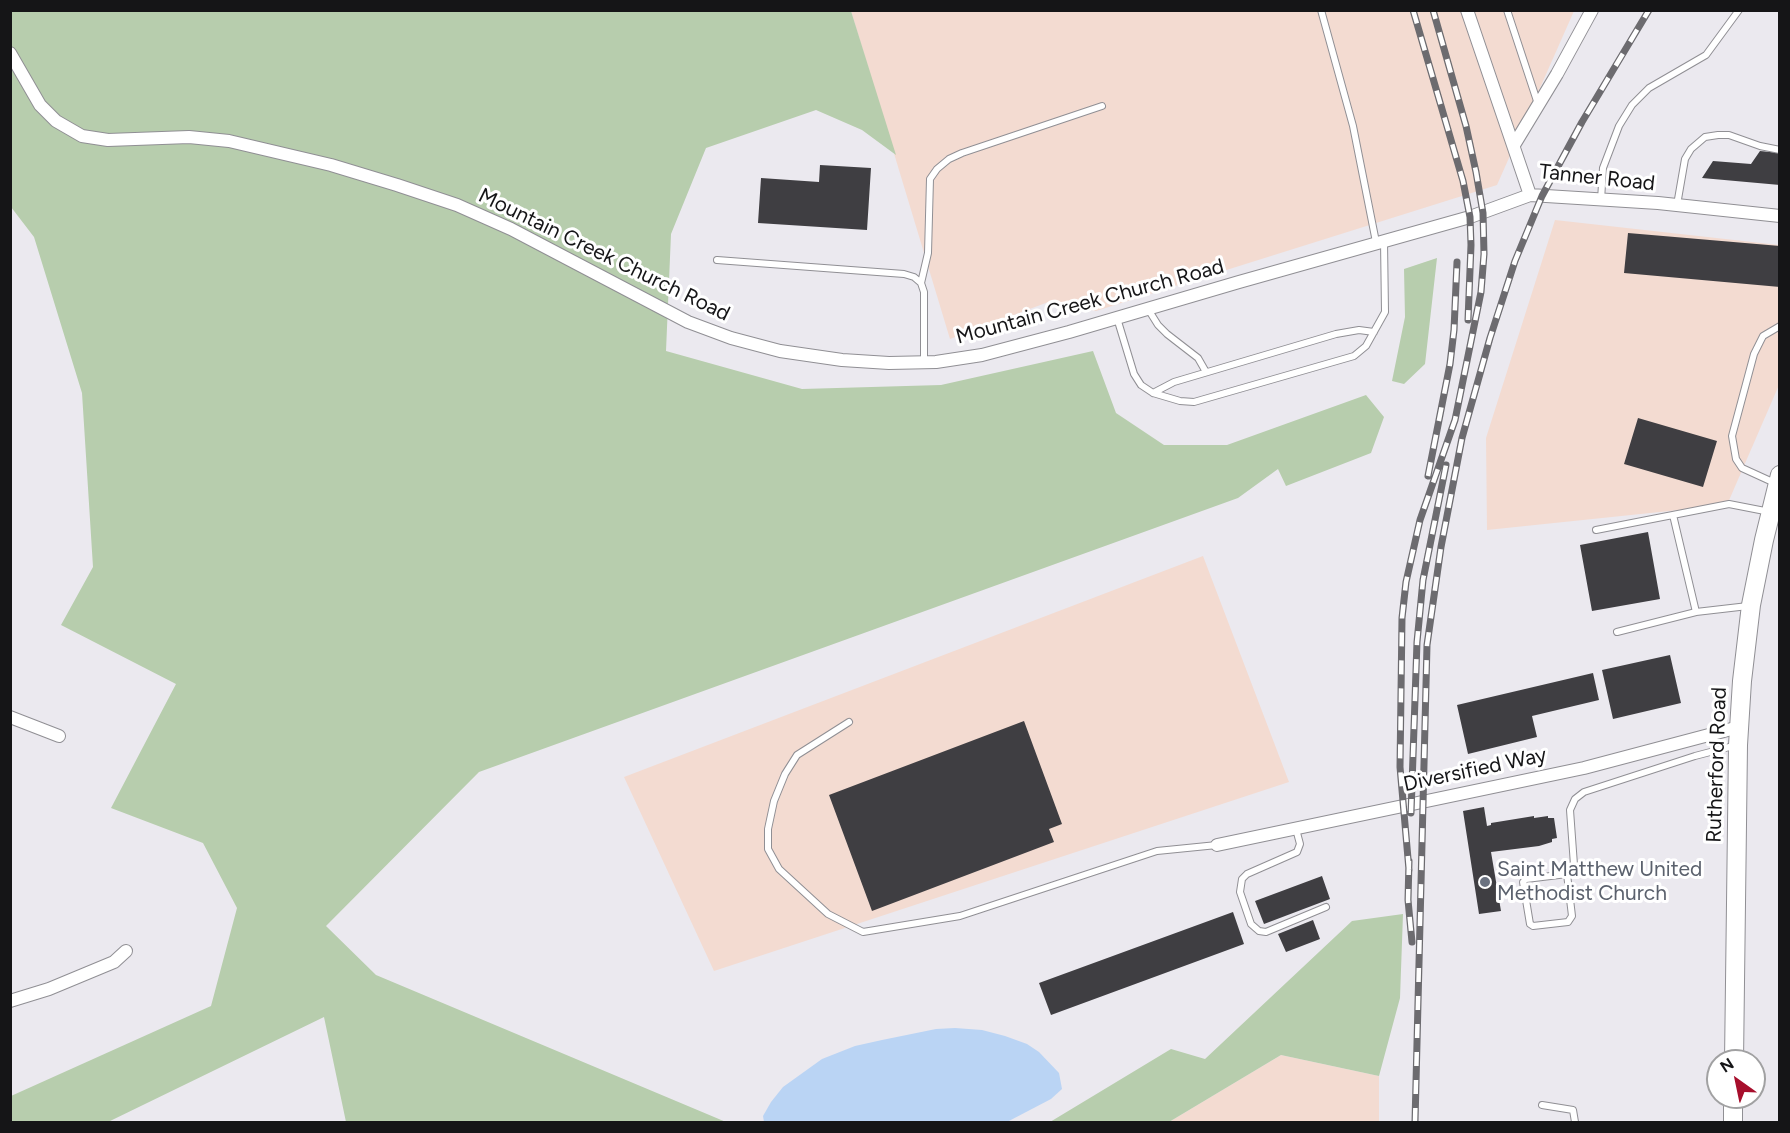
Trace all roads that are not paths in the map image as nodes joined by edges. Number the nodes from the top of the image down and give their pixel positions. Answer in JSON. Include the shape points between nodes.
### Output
{"nodes":[{"id":1,"x":1321,"y":10,"type":"edge"},
{"id":2,"x":1467,"y":10,"type":"edge"},
{"id":3,"x":1507,"y":10,"type":"edge"},
{"id":4,"x":1592,"y":10,"type":"edge"},
{"id":5,"x":1739,"y":10,"type":"edge"},
{"id":6,"x":10,"y":53,"type":"edge"},
{"id":7,"x":1538,"y":105,"type":"junction"},
{"id":8,"x":1102,"y":106,"type":"dead end"},
{"id":9,"x":1514,"y":145,"type":"junction"},
{"id":10,"x":1779,"y":150,"type":"edge"},
{"id":11,"x":1530,"y":195,"type":"junction"},
{"id":12,"x":1601,"y":200,"type":"junction"},
{"id":13,"x":1676,"y":205,"type":"junction"},
{"id":14,"x":1779,"y":216,"type":"edge"},
{"id":15,"x":1380,"y":241,"type":"junction"},
{"id":16,"x":717,"y":260,"type":"dead end"},
{"id":17,"x":921,"y":283,"type":"junction"},
{"id":18,"x":1148,"y":309,"type":"junction"},
{"id":19,"x":1117,"y":318,"type":"junction"},
{"id":20,"x":1779,"y":326,"type":"edge"},
{"id":21,"x":1374,"y":332,"type":"junction"},
{"id":22,"x":924,"y":362,"type":"junction"},
{"id":23,"x":1206,"y":372,"type":"junction"},
{"id":24,"x":1153,"y":393,"type":"junction"},
{"id":25,"x":1778,"y":480,"type":"edge"},
{"id":26,"x":1770,"y":512,"type":"junction"},
{"id":27,"x":1673,"y":515,"type":"junction"},
{"id":28,"x":1596,"y":530,"type":"dead end"},
{"id":29,"x":1751,"y":605,"type":"junction"},
{"id":30,"x":1696,"y":612,"type":"junction"},
{"id":31,"x":1617,"y":632,"type":"dead end"},
{"id":32,"x":10,"y":717,"type":"edge"},
{"id":33,"x":849,"y":722,"type":"dead end"},
{"id":34,"x":59,"y":736,"type":"dead end"},
{"id":35,"x":1738,"y":736,"type":"junction"},
{"id":36,"x":1296,"y":829,"type":"junction"},
{"id":37,"x":1217,"y":845,"type":"joint"},
{"id":38,"x":1568,"y":874,"type":"junction"},
{"id":39,"x":1326,"y":907,"type":"dead end"},
{"id":40,"x":126,"y":951,"type":"dead end"},
{"id":41,"x":10,"y":1001,"type":"edge"},
{"id":42,"x":1734,"y":1049,"type":"edge"},
{"id":43,"x":1542,"y":1105,"type":"dead end"},
{"id":44,"x":1575,"y":1122,"type":"edge"}],
"edges":[{"from":1,"to":15,"type":"lane"},
{"from":2,"to":9,"type":"street","name":"Tanner Road"},
{"from":3,"to":7,"type":"lane"},
{"from":4,"to":7,"type":"street"},
{"from":5,"to":12,"type":"lane","via":[[1706,55],[1649,88],[1632,105],[1619,126],[1603,168]]},
{"from":6,"to":22,"type":"street","name":"Mountain Creek Church Road","via":[[40,105],[56,121],[82,136],[108,140],[210,138],[331,165],[457,205],[547,247],[668,313],[731,338],[780,351],[842,360]]},
{"from":7,"to":9,"type":"street"},
{"from":8,"to":17,"type":"lane","via":[[962,153],[937,169],[930,179],[928,253]]},
{"from":9,"to":11,"type":"street","name":"Tanner Road"},
{"from":10,"to":13,"type":"lane","via":[[1729,135],[1705,137],[1685,159]]},
{"from":11,"to":12,"type":"street","name":"Tanner Road"},
{"from":11,"to":15,"type":"street","name":"Mountain Creek Church Road","via":[[1470,217]]},
{"from":12,"to":13,"type":"street","name":"Tanner Road"},
{"from":13,"to":14,"type":"street","name":"Tanner Road"},
{"from":15,"to":18,"type":"street","name":"Mountain Creek Church Road"},
{"from":15,"to":21,"type":"lane","via":[[1386,302]]},
{"from":16,"to":17,"type":"lane","via":[[904,273]]},
{"from":17,"to":22,"type":"lane"},
{"from":18,"to":19,"type":"street","name":"Mountain Creek Church Road"},
{"from":18,"to":23,"type":"lane","via":[[1167,334],[1198,358]]},
{"from":19,"to":22,"type":"street","name":"Mountain Creek Church Road","via":[[982,355]]},
{"from":19,"to":24,"type":"lane","via":[[1134,374]]},
{"from":20,"to":25,"type":"lane","via":[[1762,336],[1754,354],[1732,436],[1736,459],[1742,468]]},
{"from":21,"to":23,"type":"lane","via":[[1336,334]]},
{"from":21,"to":24,"type":"lane","via":[[1354,356],[1194,402]]},
{"from":23,"to":24,"type":"lane"},
{"from":25,"to":26,"type":"street","name":"Rutherford Road"},
{"from":26,"to":27,"type":"lane","via":[[1729,504]]},
{"from":26,"to":29,"type":"street","name":"Rutherford Road"},
{"from":27,"to":28,"type":"lane"},
{"from":27,"to":30,"type":"lane"},
{"from":29,"to":30,"type":"lane"},
{"from":29,"to":35,"type":"street","name":"Rutherford Road"},
{"from":30,"to":31,"type":"lane"},
{"from":32,"to":34,"type":"street"},
{"from":33,"to":37,"type":"lane","via":[[797,755],[774,801],[768,849],[779,869],[828,914],[863,932],[960,916],[1158,851]]},
{"from":35,"to":36,"type":"street","name":"Diversified Way"},
{"from":35,"to":38,"type":"lane","via":[[1695,756],[1584,792],[1575,799],[1570,810],[1574,865]]},
{"from":35,"to":42,"type":"street","name":"Rutherford Road"},
{"from":36,"to":37,"type":"street","name":"Diversified Way"},
{"from":36,"to":39,"type":"lane","via":[[1300,844],[1297,852],[1242,879],[1240,892],[1251,924],[1266,932]]},
{"from":38,"to":38,"type":"lane","via":[[1523,882],[1530,924],[1571,920]]},
{"from":40,"to":41,"type":"street","via":[[114,962]]},
{"from":43,"to":44,"type":"lane","via":[[1573,1110]]}]}
